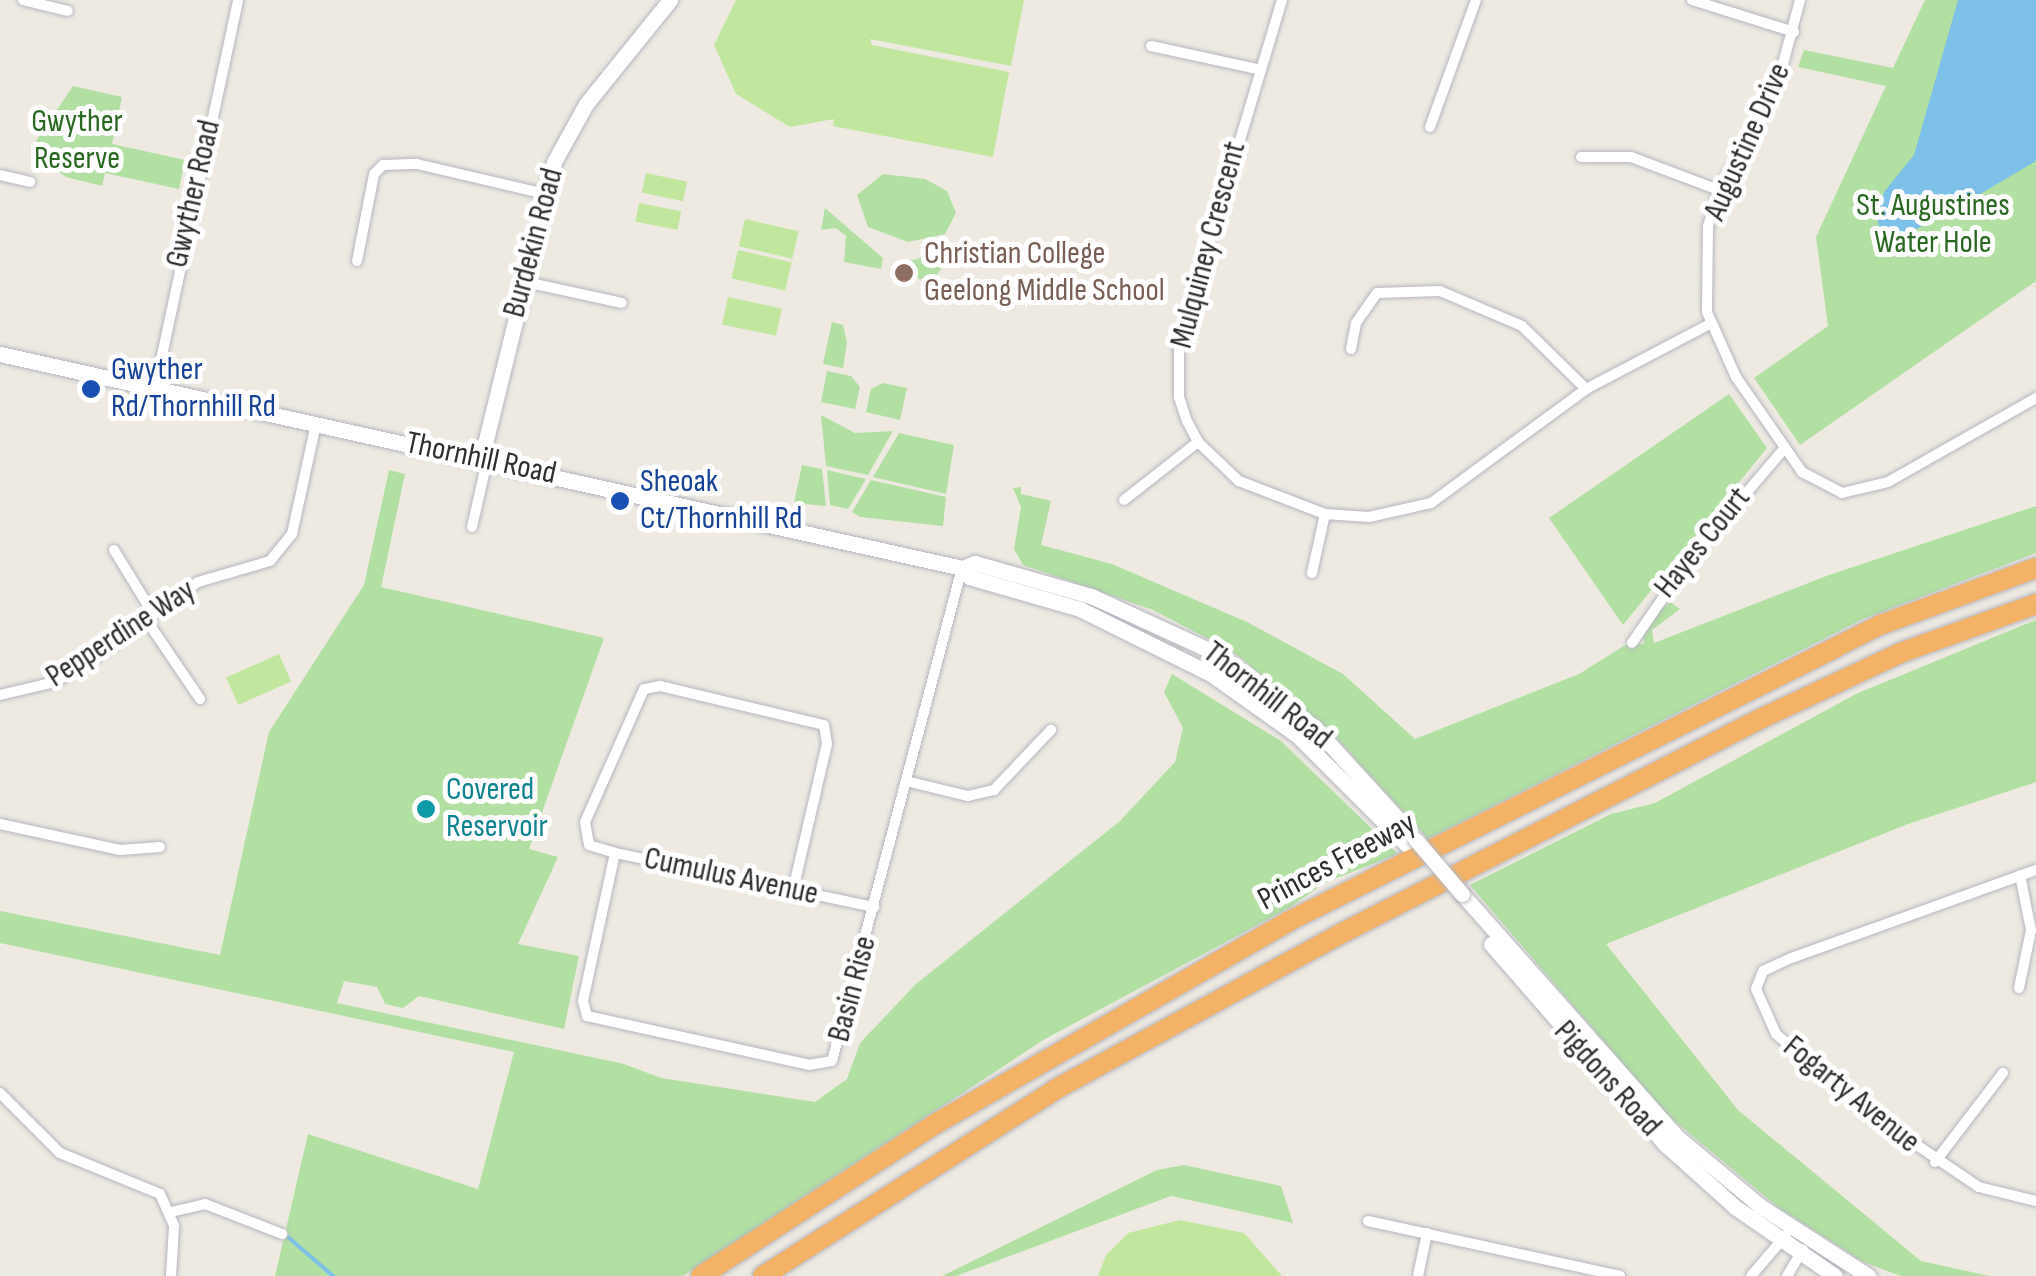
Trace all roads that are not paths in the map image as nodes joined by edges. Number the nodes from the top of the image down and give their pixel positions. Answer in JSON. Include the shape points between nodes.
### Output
{"nodes":[{"id":1,"x":23,"y":0,"type":"edge"},
{"id":2,"x":238,"y":0,"type":"edge"},
{"id":3,"x":1282,"y":0,"type":"edge"},
{"id":4,"x":1476,"y":0,"type":"edge"},
{"id":5,"x":1692,"y":0,"type":"edge"},
{"id":6,"x":1800,"y":0,"type":"edge"},
{"id":7,"x":664,"y":2,"type":"edge"},
{"id":8,"x":68,"y":11,"type":"dead end"},
{"id":9,"x":1794,"y":32,"type":"junction"},
{"id":10,"x":1151,"y":46,"type":"dead end"},
{"id":11,"x":1257,"y":69,"type":"junction"},
{"id":12,"x":1430,"y":127,"type":"dead end"},
{"id":13,"x":1580,"y":157,"type":"dead end"},
{"id":14,"x":0,"y":175,"type":"edge"},
{"id":15,"x":30,"y":182,"type":"dead end"},
{"id":16,"x":1719,"y":190,"type":"junction"},
{"id":17,"x":542,"y":193,"type":"junction"},
{"id":18,"x":357,"y":261,"type":"dead end"},
{"id":19,"x":521,"y":281,"type":"junction"},
{"id":20,"x":622,"y":303,"type":"dead end"},
{"id":21,"x":1710,"y":324,"type":"junction"},
{"id":22,"x":1351,"y":349,"type":"dead end"},
{"id":23,"x":0,"y":354,"type":"edge"},
{"id":24,"x":154,"y":388,"type":"junction"},
{"id":25,"x":1586,"y":390,"type":"junction"},
{"id":26,"x":2036,"y":398,"type":"edge"},
{"id":27,"x":316,"y":424,"type":"junction"},
{"id":28,"x":1198,"y":442,"type":"junction"},
{"id":29,"x":1783,"y":450,"type":"junction"},
{"id":30,"x":484,"y":460,"type":"junction"},
{"id":31,"x":1124,"y":500,"type":"dead end"},
{"id":32,"x":1325,"y":514,"type":"junction"},
{"id":33,"x":472,"y":527,"type":"dead end"},
{"id":34,"x":114,"y":550,"type":"dead end"},
{"id":35,"x":962,"y":568,"type":"junction"},
{"id":36,"x":2036,"y":568,"type":"edge"},
{"id":37,"x":1312,"y":573,"type":"dead end"},
{"id":38,"x":2036,"y":604,"type":"edge"},
{"id":39,"x":149,"y":615,"type":"junction"},
{"id":40,"x":1632,"y":643,"type":"dead end"},
{"id":41,"x":0,"y":696,"type":"edge"},
{"id":42,"x":200,"y":699,"type":"dead end"},
{"id":43,"x":1051,"y":730,"type":"dead end"},
{"id":44,"x":906,"y":781,"type":"junction"},
{"id":45,"x":0,"y":824,"type":"edge"},
{"id":46,"x":160,"y":847,"type":"dead end"},
{"id":47,"x":615,"y":853,"type":"junction"},
{"id":48,"x":2036,"y":870,"type":"edge"},
{"id":49,"x":2020,"y":874,"type":"junction"},
{"id":50,"x":793,"y":890,"type":"junction"},
{"id":51,"x":1457,"y":896,"type":"joint"},
{"id":52,"x":874,"y":908,"type":"junction"},
{"id":53,"x":2019,"y":988,"type":"dead end"},
{"id":54,"x":2003,"y":1073,"type":"dead end"},
{"id":55,"x":0,"y":1093,"type":"edge"},
{"id":56,"x":1935,"y":1162,"type":"junction"},
{"id":57,"x":2036,"y":1200,"type":"edge"},
{"id":58,"x":172,"y":1212,"type":"junction"},
{"id":59,"x":1368,"y":1221,"type":"dead end"},
{"id":60,"x":282,"y":1234,"type":"dead end"},
{"id":61,"x":1428,"y":1234,"type":"junction"},
{"id":62,"x":1786,"y":1235,"type":"junction"},
{"id":63,"x":1805,"y":1247,"type":"junction"},
{"id":64,"x":171,"y":1276,"type":"edge"},
{"id":65,"x":701,"y":1276,"type":"edge"},
{"id":66,"x":763,"y":1276,"type":"edge"},
{"id":67,"x":1418,"y":1276,"type":"edge"},
{"id":68,"x":1620,"y":1276,"type":"edge"},
{"id":69,"x":1750,"y":1276,"type":"edge"},
{"id":70,"x":1787,"y":1276,"type":"edge"},
{"id":71,"x":1835,"y":1276,"type":"edge"},
{"id":72,"x":1868,"y":1276,"type":"edge"}],
"edges":[{"from":1,"to":8,"type":"street"},
{"from":2,"to":24,"type":"street","name":"Gwyther Road"},
{"from":3,"to":11,"type":"street","name":"Mulquiney Crescent"},
{"from":4,"to":12,"type":"street"},
{"from":5,"to":9,"type":"street"},
{"from":6,"to":9,"type":"street","name":"Augustine Drive"},
{"from":7,"to":17,"type":"street","name":"Burdekin Road","via":[[586,104]]},
{"from":9,"to":16,"type":"street","name":"Augustine Drive","via":[[1776,90]]},
{"from":10,"to":11,"type":"street"},
{"from":11,"to":28,"type":"street","name":"Mulquiney Crescent","via":[[1179,344],[1179,397]]},
{"from":13,"to":16,"type":"street","via":[[1631,157]]},
{"from":14,"to":15,"type":"street"},
{"from":16,"to":21,"type":"street","name":"Augustine Drive","via":[[1704,258]]},
{"from":17,"to":18,"type":"street","via":[[417,164],[383,165],[374,174]]},
{"from":17,"to":19,"type":"street","name":"Burdekin Road"},
{"from":19,"to":20,"type":"street"},
{"from":19,"to":30,"type":"street","name":"Burdekin Road"},
{"from":21,"to":25,"type":"street","name":"Mulquiney Crescent"},
{"from":21,"to":29,"type":"street","name":"Augustine Drive"},
{"from":22,"to":25,"type":"street","via":[[1356,323],[1377,293],[1440,292],[1522,326]]},
{"from":23,"to":24,"type":"street","name":"Thornhill Road"},
{"from":24,"to":27,"type":"street","name":"Thornhill Road"},
{"from":25,"to":32,"type":"street","name":"Mulquiney Crescent","via":[[1458,490],[1369,516]]},
{"from":26,"to":29,"type":"street","name":"Augustine Drive","via":[[1858,493],[1826,490]]},
{"from":27,"to":30,"type":"street","name":"Thornhill Road"},
{"from":27,"to":39,"type":"street","name":"Pepperdine Way","via":[[296,522],[278,554],[253,571],[198,582]]},
{"from":28,"to":31,"type":"street"},
{"from":28,"to":32,"type":"street","name":"Mulquiney Crescent","via":[[1238,481]]},
{"from":29,"to":40,"type":"street","name":"Hayes Court","via":[[1689,560]]},
{"from":30,"to":33,"type":"street"},
{"from":30,"to":35,"type":"street","name":"Thornhill Road"},
{"from":32,"to":37,"type":"street"},
{"from":34,"to":39,"type":"street"},
{"from":35,"to":44,"type":"street","name":"Basin Rise"},
{"from":35,"to":51,"type":"street","name":"Thornhill Road","via":[[969,576],[1080,609],[1212,674],[1312,748],[1412,842]]},
{"from":36,"to":65,"type":"highway","name":"Princes Freeway","via":[[1880,624],[1289,921],[935,1124]]},
{"from":38,"to":66,"type":"highway","name":"Princes Freeway","via":[[1900,653],[1812,694],[1327,941],[1056,1089]]},
{"from":39,"to":41,"type":"street","name":"Pepperdine Way","via":[[54,682]]},
{"from":39,"to":42,"type":"street"},
{"from":43,"to":44,"type":"street","via":[[1012,778],[982,795]]},
{"from":44,"to":52,"type":"street","name":"Basin Rise"},
{"from":45,"to":46,"type":"street","via":[[120,850]]},
{"from":47,"to":50,"type":"street","name":"Cumulus Avenue"},
{"from":47,"to":50,"type":"street","name":"Cumulus Avenue","via":[[589,845],[585,822],[644,689],[660,686],[816,720],[828,735]]},
{"from":47,"to":52,"type":"street","name":"Basin Rise","via":[[582,1001],[596,1022],[825,1064],[837,1054]]},
{"from":48,"to":49,"type":"street","name":"Fogarty Avenue"},
{"from":49,"to":53,"type":"street","via":[[2031,930]]},
{"from":49,"to":56,"type":"street","name":"Fogarty Avenue","via":[[1791,958],[1757,980],[1776,1034]]},
{"from":50,"to":52,"type":"street","name":"Cumulus Avenue"},
{"from":51,"to":62,"type":"street","name":"Pigdons Road","via":[[1652,1131]]},
{"from":54,"to":56,"type":"street"},
{"from":55,"to":58,"type":"street","via":[[60,1152],[148,1185]]},
{"from":56,"to":57,"type":"street","name":"Fogarty Avenue","via":[[1979,1188]]},
{"from":58,"to":60,"type":"street","via":[[205,1204]]},
{"from":58,"to":64,"type":"street"},
{"from":59,"to":61,"type":"street"},
{"from":61,"to":67,"type":"street"},
{"from":61,"to":68,"type":"street"},
{"from":62,"to":63,"type":"street","name":"Pigdons Road"},
{"from":62,"to":69,"type":"street"},
{"from":63,"to":70,"type":"street"},
{"from":63,"to":71,"type":"street","name":"Pigdons Road"},
{"from":63,"to":72,"type":"street","name":"Pigdons Road"}]}
